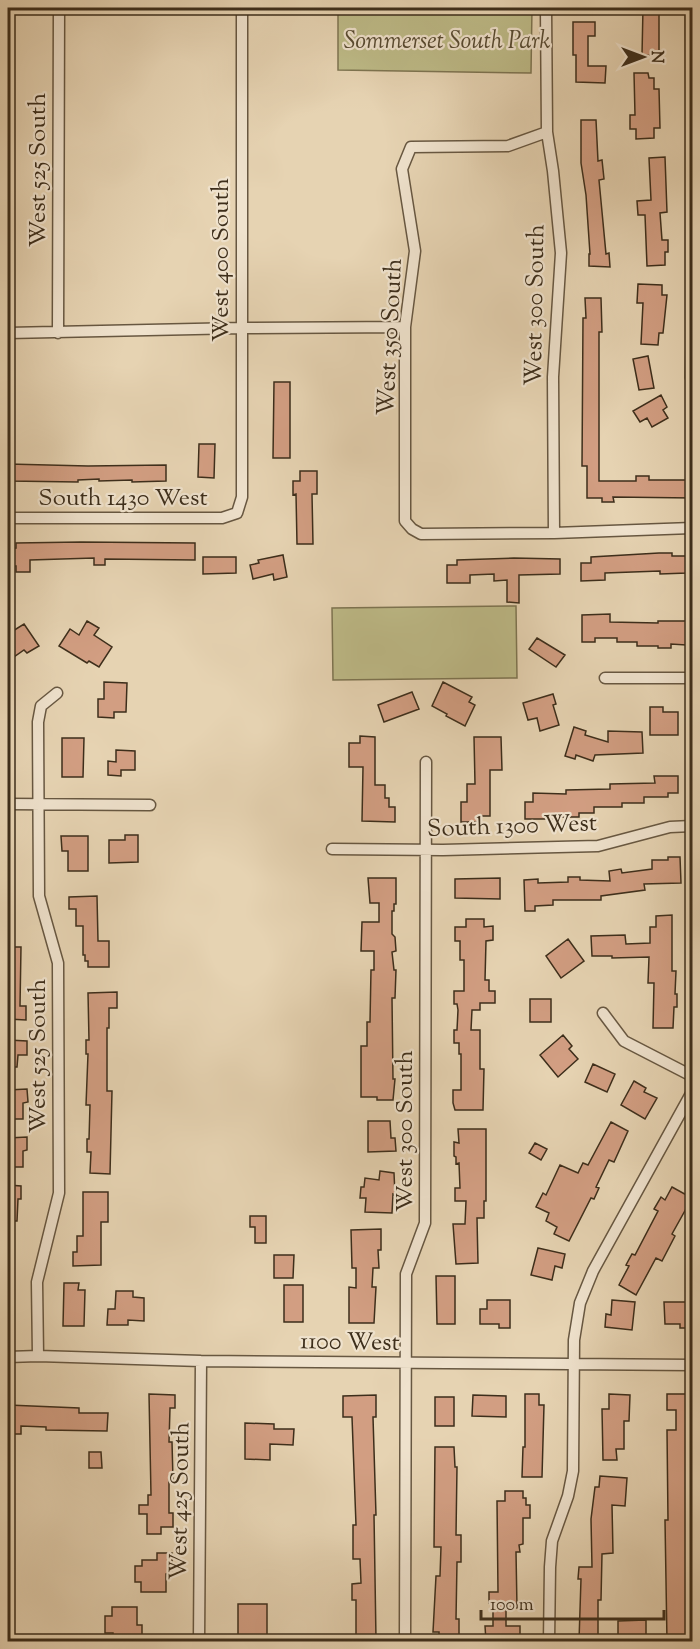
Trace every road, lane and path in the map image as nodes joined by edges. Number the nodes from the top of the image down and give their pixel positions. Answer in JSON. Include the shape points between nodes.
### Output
{"nodes":[{"id":1,"x":59,"y":8,"type":"edge"},
{"id":2,"x":242,"y":8,"type":"edge"},
{"id":3,"x":546,"y":8,"type":"edge"},
{"id":4,"x":691,"y":8,"type":"edge"},
{"id":5,"x":692,"y":97,"type":"edge"},
{"id":6,"x":547,"y":132,"type":"junction"},
{"id":7,"x":693,"y":172,"type":"edge"},
{"id":8,"x":693,"y":316,"type":"edge"},
{"id":9,"x":405,"y":327,"type":"junction"},
{"id":10,"x":242,"y":328,"type":"junction"},
{"id":11,"x":8,"y":333,"type":"edge"},
{"id":12,"x":58,"y":333,"type":"junction"},
{"id":13,"x":693,"y":379,"type":"edge"},
{"id":14,"x":237,"y":513,"type":"joint"},
{"id":15,"x":8,"y":518,"type":"edge"},
{"id":16,"x":693,"y":528,"type":"edge"},
{"id":17,"x":554,"y":533,"type":"junction"},
{"id":18,"x":605,"y":678,"type":"dead end"},
{"id":19,"x":693,"y":678,"type":"edge"},
{"id":20,"x":57,"y":693,"type":"dead end"},
{"id":21,"x":426,"y":762,"type":"dead end"},
{"id":22,"x":8,"y":804,"type":"edge"},
{"id":23,"x":37,"y":804,"type":"junction"},
{"id":24,"x":150,"y":804,"type":"dead end"},
{"id":25,"x":693,"y":826,"type":"edge"},
{"id":26,"x":332,"y":849,"type":"dead end"},
{"id":27,"x":425,"y":850,"type":"junction"},
{"id":28,"x":603,"y":1013,"type":"dead end"},
{"id":29,"x":693,"y":1077,"type":"edge"},
{"id":30,"x":693,"y":1092,"type":"edge"},
{"id":31,"x":38,"y":1356,"type":"junction"},
{"id":32,"x":8,"y":1357,"type":"edge"},
{"id":33,"x":201,"y":1361,"type":"junction"},
{"id":34,"x":405,"y":1363,"type":"junction"},
{"id":35,"x":573,"y":1364,"type":"junction"},
{"id":36,"x":693,"y":1365,"type":"edge"},
{"id":37,"x":199,"y":1641,"type":"edge"},
{"id":38,"x":405,"y":1641,"type":"edge"},
{"id":39,"x":549,"y":1641,"type":"edge"}],
"edges":[{"from":1,"to":12,"type":"street","name":"West 525 South"},
{"from":2,"to":10,"type":"street","name":"West 400 South"},
{"from":3,"to":6,"type":"street","name":"West 300 South"},
{"from":4,"to":5,"type":"street"},
{"from":5,"to":7,"type":"street"},
{"from":6,"to":9,"type":"street","name":"West 350 South","via":[[508,146],[411,147],[402,169],[415,251]]},
{"from":6,"to":17,"type":"street","name":"West 300 South","via":[[561,253],[553,378]]},
{"from":8,"to":13,"type":"street"},
{"from":9,"to":10,"type":"street"},
{"from":9,"to":17,"type":"street","name":"West 350 South","via":[[405,521],[421,534]]},
{"from":10,"to":12,"type":"street"},
{"from":10,"to":14,"type":"street","name":"West 400 South","via":[[242,497]]},
{"from":11,"to":12,"type":"street"},
{"from":14,"to":15,"type":"street","name":"South 1430 West","via":[[222,518]]},
{"from":16,"to":17,"type":"street"},
{"from":18,"to":19,"type":"street"},
{"from":20,"to":23,"type":"street","name":"West 525 South","via":[[41,706],[38,722]]},
{"from":21,"to":27,"type":"street","name":"West 300 South"},
{"from":22,"to":23,"type":"street"},
{"from":23,"to":24,"type":"street"},
{"from":23,"to":31,"type":"street","name":"West 525 South","via":[[39,896],[58,963],[59,1170],[59,1194],[37,1281]]},
{"from":25,"to":27,"type":"street","name":"South 1300 West","via":[[669,827],[598,846]]},
{"from":26,"to":27,"type":"street","name":"South 1300 West"},
{"from":27,"to":34,"type":"street","name":"West 300 South","via":[[425,1222],[406,1274]]},
{"from":28,"to":29,"type":"street","via":[[624,1041]]},
{"from":30,"to":35,"type":"street","via":[[593,1271],[580,1303]]},
{"from":31,"to":32,"type":"street","name":"1100 West"},
{"from":31,"to":33,"type":"street","name":"1100 West"},
{"from":33,"to":34,"type":"street","name":"1100 West"},
{"from":33,"to":37,"type":"street","name":"West 425 South"},
{"from":34,"to":35,"type":"street","name":"1100 West"},
{"from":34,"to":38,"type":"street","name":"West 300 South"},
{"from":35,"to":36,"type":"street","name":"1100 West"},
{"from":35,"to":39,"type":"street","via":[[573,1471],[552,1542]]}]}
